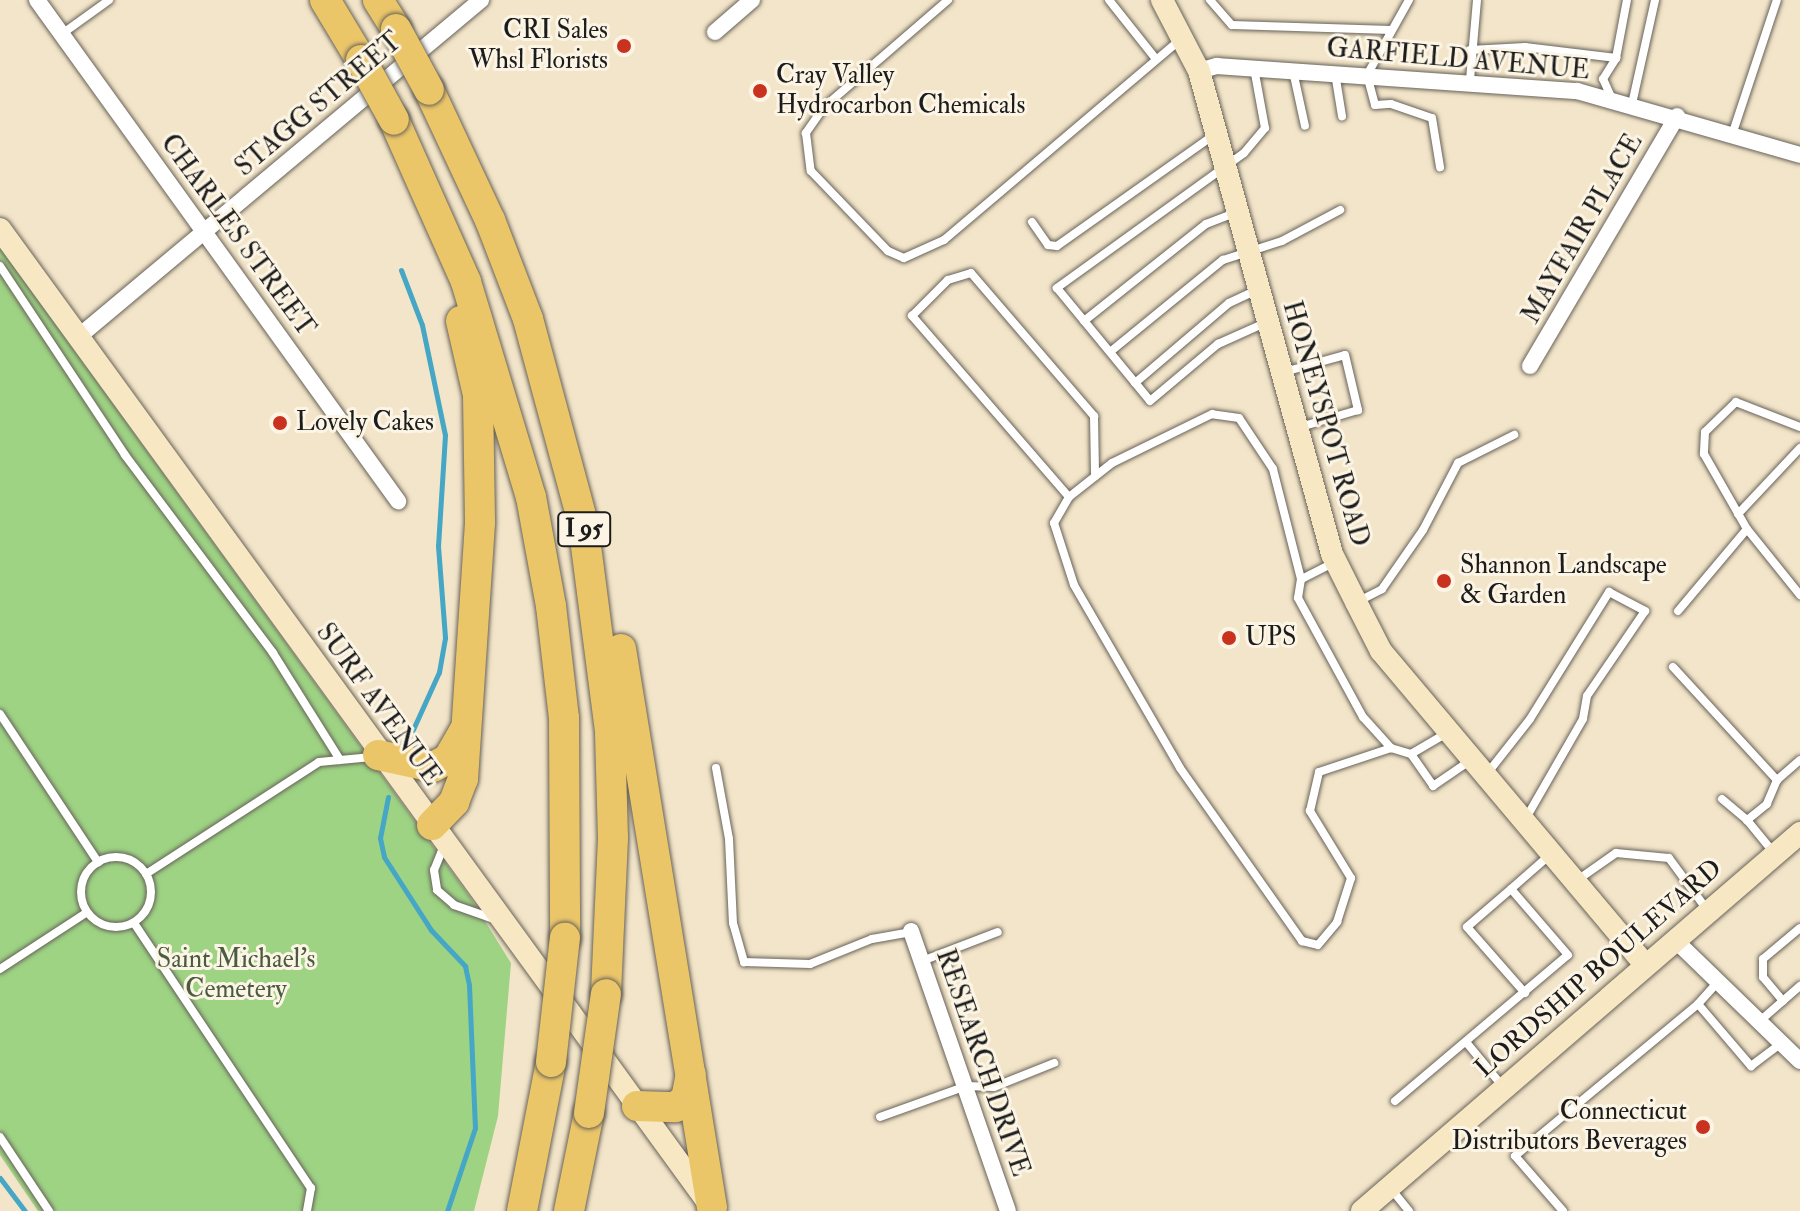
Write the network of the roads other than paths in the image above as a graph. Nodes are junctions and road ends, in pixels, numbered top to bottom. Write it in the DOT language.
graph roads {
  1 [pos="37,0"];
  2 [pos="109,0"];
  3 [pos="325,0"];
  4 [pos="378,0"];
  5 [pos="481,0"];
  6 [pos="752,0"];
  7 [pos="948,0"];
  8 [pos="1109,0"];
  9 [pos="1162,0"];
  10 [pos="1210,0"];
  11 [pos="1409,0"];
  12 [pos="1477,0"];
  13 [pos="1627,0"];
  14 [pos="1655,0"];
  15 [pos="1777,0"];
  16 [pos="1391,30"];
  17 [pos="715,32"];
  18 [pos="62,34"];
  19 [pos="1184,37"];
  20 [pos="1470,50"];
  21 [pos="1616,58"];
  22 [pos="1156,59"];
  23 [pos="1254,68"];
  24 [pos="1199,71"];
  25 [pos="1293,71"];
  26 [pos="1335,73"];
  27 [pos="1367,75"];
  28 [pos="1470,80"];
  29 [pos="1612,99"];
  30 [pos="1632,104"];
  31 [pos="1342,116"];
  32 [pos="1677,116"];
  33 [pos="396,125"];
  34 [pos="1305,126"];
  35 [pos="1733,132"];
  36 [pos="1216,134"];
  37 [pos="1800,155"];
  38 [pos="1225,167"];
  39 [pos="1440,167"];
  40 [pos="1340,210"];
  41 [pos="1237,212"];
  42 [pos="1032,222"];
  43 [pos="0,229"];
  44 [pos="205,232"];
  45 [pos="1247,250"];
  46 [pos="0,266"];
  47 [pos="1258,290"];
  48 [pos="1084,321"];
  49 [pos="1266,323"];
  50 [pos="77,338"];
  51 [pos="1110,352"];
  52 [pos="1530,366"];
  53 [pos="1280,374"];
  54 [pos="1135,383"];
  55 [pos="559,421"];
  56 [pos="1800,427"];
  57 [pos="1296,428"];
  58 [pos="1514,435"];
  59 [pos="1800,448"];
  60 [pos="1095,476"];
  61 [pos="1069,497"];
  62 [pos="398,501"];
  63 [pos="1738,514"];
  64 [pos="1747,529"];
  65 [pos="1336,561"];
  66 [pos="1301,579"];
  67 [pos="1800,595"];
  68 [pos="1356,602"];
  69 [pos="1678,611"];
  70 [pos="1673,667"];
  71 [pos="0,714"];
  72 [pos="465,728"];
  73 [pos="1449,732"];
  74 [pos="1391,748"];
  75 [pos="1411,754"];
  76 [pos="378,755"];
  77 [pos="340,760"];
  78 [pos="1800,760"];
  79 [pos="1479,767"];
  80 [pos="716,768"];
  81 [pos="1777,780"];
  82 [pos="1722,799"];
  83 [pos="1747,820"];
  84 [pos="1524,821"];
  85 [pos="1800,833"];
  86 [pos="439,834"];
  87 [pos="1774,853"];
  88 [pos="1552,854"];
  89 [pos="98,862"];
  90 [pos="146,874"];
  91 [pos="1575,882"];
  92 [pos="1511,889"];
  93 [pos="1708,911"];
  94 [pos="86,913"];
  95 [pos="502,921"];
  96 [pos="134,923"];
  97 [pos="1800,928"];
  98 [pos="911,931"];
  99 [pos="998,932"];
  100 [pos="1675,940"];
  101 [pos="943,953"];
  102 [pos="922,961"];
  103 [pos="1645,965"];
  104 [pos="0,969"];
  105 [pos="949,972"];
  106 [pos="1718,981"];
  107 [pos="1800,986"];
  108 [pos="1525,993"];
  109 [pos="1783,1001"];
  110 [pos="1698,1004"];
  111 [pos="1761,1020"];
  112 [pos="1783,1041"];
  113 [pos="1466,1042"];
  114 [pos="1800,1061"];
  115 [pos="1054,1063"];
  116 [pos="691,1071"];
  117 [pos="966,1086"];
  118 [pos="1504,1088"];
  119 [pos="1395,1101"];
  120 [pos="637,1106"];
  121 [pos="880,1117"];
  122 [pos="0,1137"];
  123 [pos="1390,1188"];
  124 [pos="714,1210"];
  125 [pos="49,1211"];
  126 [pos="307,1211"];
  127 [pos="522,1211"];
  128 [pos="569,1211"];
  129 [pos="1008,1211"];
  130 [pos="1362,1211"];
  131 [pos="1409,1211"];
  132 [pos="1563,1211"];
  1 -- 18 [label="street, CHARLES STREET"];
  2 -- 18 [label="lane"];
  3 -- 33 [label="highway, I 95, bridge"];
  4 -- 55 [label="highway, I 95, bridge"];
  5 -- 44 [label="street, STAGG STREET"];
  6 -- 17 [label="street"];
  7 -- 22 [label="lane"];
  8 -- 22 [label="lane"];
  9 -- 19 [label="main road, HONEYSPOT ROAD"];
  10 -- 16 [label="lane"];
  11 -- 16 [label="lane"];
  12 -- 20 [label="lane"];
  13 -- 21 [label="lane"];
  14 -- 30 [label="lane"];
  15 -- 35 [label="lane"];
  16 -- 27 [label="lane"];
  18 -- 44 [label="street, CHARLES STREET"];
  19 -- 22 [label="lane"];
  19 -- 24 [label="main road, HONEYSPOT ROAD"];
  20 -- 21 [label="lane"];
  20 -- 28 [label="lane"];
  21 -- 29 [label="lane"];
  23 -- 24 [label="street, GARFIELD AVENUE"];
  23 -- 25 [label="street, GARFIELD AVENUE"];
  23 -- 38 [label="lane"];
  24 -- 36 [label="main road, HONEYSPOT ROAD"];
  25 -- 26 [label="street, GARFIELD AVENUE"];
  25 -- 34 [label="lane"];
  26 -- 27 [label="street, GARFIELD AVENUE"];
  26 -- 31 [label="lane"];
  27 -- 28 [label="street, GARFIELD AVENUE"];
  27 -- 39 [label="lane"];
  28 -- 29 [label="street, GARFIELD AVENUE"];
  29 -- 30 [label="street, GARFIELD AVENUE"];
  30 -- 32 [label="street, GARFIELD AVENUE"];
  32 -- 35 [label="street, GARFIELD AVENUE"];
  32 -- 52 [label="street, MAYFAIR PLACE"];
  33 -- 72 [label="highway"];
  33 -- 127 [label="highway, I 95, bridge"];
  35 -- 37 [label="street, GARFIELD AVENUE"];
  36 -- 38 [label="main road, HONEYSPOT ROAD"];
  36 -- 42 [label="lane"];
  38 -- 41 [label="main road, HONEYSPOT ROAD"];
  38 -- 48 [label="lane"];
  40 -- 45 [label="lane"];
  41 -- 45 [label="main road, HONEYSPOT ROAD"];
  41 -- 48 [label="lane"];
  43 -- 50 [label="main road, SURF AVENUE"];
  44 -- 50 [label="street, STAGG STREET"];
  44 -- 62 [label="street, CHARLES STREET"];
  45 -- 47 [label="main road, HONEYSPOT ROAD"];
  45 -- 51 [label="lane"];
  46 -- 77 [label="lane"];
  47 -- 49 [label="main road, HONEYSPOT ROAD"];
  47 -- 54 [label="lane"];
  48 -- 51 [label="lane"];
  49 -- 53 [label="main road, HONEYSPOT ROAD"];
  49 -- 54 [label="lane"];
  50 -- 76 [label="main road, SURF AVENUE"];
  51 -- 54 [label="lane"];
  53 -- 57 [label="main road, HONEYSPOT ROAD"];
  53 -- 57 [label="lane"];
  55 -- 116 [label="highway"];
  55 -- 128 [label="highway, I 95, bridge"];
  56 -- 63 [label="lane"];
  57 -- 65 [label="main road, HONEYSPOT ROAD"];
  58 -- 68 [label="lane"];
  59 -- 63 [label="lane"];
  60 -- 61 [label="lane"];
  60 -- 61 [label="lane"];
  60 -- 66 [label="lane"];
  61 -- 74 [label="lane"];
  63 -- 64 [label="lane"];
  64 -- 67 [label="lane"];
  64 -- 69 [label="lane"];
  65 -- 66 [label="lane"];
  65 -- 68 [label="main road, HONEYSPOT ROAD"];
  66 -- 74 [label="lane"];
  68 -- 73 [label="main road, HONEYSPOT ROAD"];
  70 -- 81 [label="lane"];
  71 -- 89 [label="lane"];
  72 -- 76 [label="highway"];
  72 -- 86 [label="highway"];
  73 -- 75 [label="lane"];
  73 -- 79 [label="main road, HONEYSPOT ROAD"];
  74 -- 75 [label="lane"];
  75 -- 79 [label="lane"];
  76 -- 77 [label="lane"];
  76 -- 86 [label="main road, SURF AVENUE"];
  77 -- 90 [label="lane"];
  78 -- 81 [label="lane"];
  79 -- 84 [label="main road, HONEYSPOT ROAD"];
  79 -- 84 [label="lane"];
  80 -- 98 [label="lane"];
  81 -- 83 [label="lane"];
  82 -- 83 [label="lane"];
  83 -- 87 [label="lane"];
  84 -- 88 [label="main road, HONEYSPOT ROAD"];
  85 -- 87 [label="main road, LORDSHIP BOULEVARD"];
  86 -- 95 [label="main road, SURF AVENUE"];
  86 -- 95 [label="lane"];
  87 -- 93 [label="main road, LORDSHIP BOULEVARD"];
  88 -- 91 [label="main road, HONEYSPOT ROAD"];
  88 -- 92 [label="lane"];
  89 -- 90 [label="lane"];
  89 -- 94 [label="lane"];
  90 -- 96 [label="lane"];
  91 -- 93 [label="lane"];
  91 -- 103 [label="main road, HONEYSPOT ROAD"];
  92 -- 108 [label="lane"];
  92 -- 108 [label="lane"];
  93 -- 100 [label="main road, LORDSHIP BOULEVARD"];
  94 -- 96 [label="lane"];
  94 -- 104 [label="lane"];
  95 -- 120 [label="main road, SURF AVENUE"];
  96 -- 126 [label="lane"];
  97 -- 109 [label="lane"];
  98 -- 102 [label="street, RESEARCH DRIVE"];
  99 -- 101 [label="lane"];
  100 -- 103 [label="main road, LORDSHIP BOULEVARD"];
  100 -- 106 [label="street"];
  101 -- 102 [label="lane"];
  101 -- 105 [label="lane"];
  102 -- 117 [label="street, RESEARCH DRIVE"];
  103 -- 118 [label="main road, LORDSHIP BOULEVARD"];
  106 -- 110 [label="lane"];
  106 -- 111 [label="street"];
  107 -- 109 [label="lane"];
  108 -- 113 [label="lane"];
  109 -- 111 [label="lane"];
  110 -- 112 [label="lane"];
  110 -- 132 [label="lane"];
  111 -- 112 [label="street"];
  112 -- 114 [label="street"];
  113 -- 118 [label="lane"];
  113 -- 119 [label="lane"];
  115 -- 117 [label="lane"];
  116 -- 120 [label="highway"];
  116 -- 124 [label="highway"];
  117 -- 121 [label="lane"];
  117 -- 129 [label="street, RESEARCH DRIVE"];
  118 -- 123 [label="main road, LORDSHIP BOULEVARD"];
  120 -- 124 [label="main road, SURF AVENUE"];
  122 -- 125 [label="lane"];
  123 -- 130 [label="main road, LORDSHIP BOULEVARD"];
  123 -- 131 [label="lane"];
}
